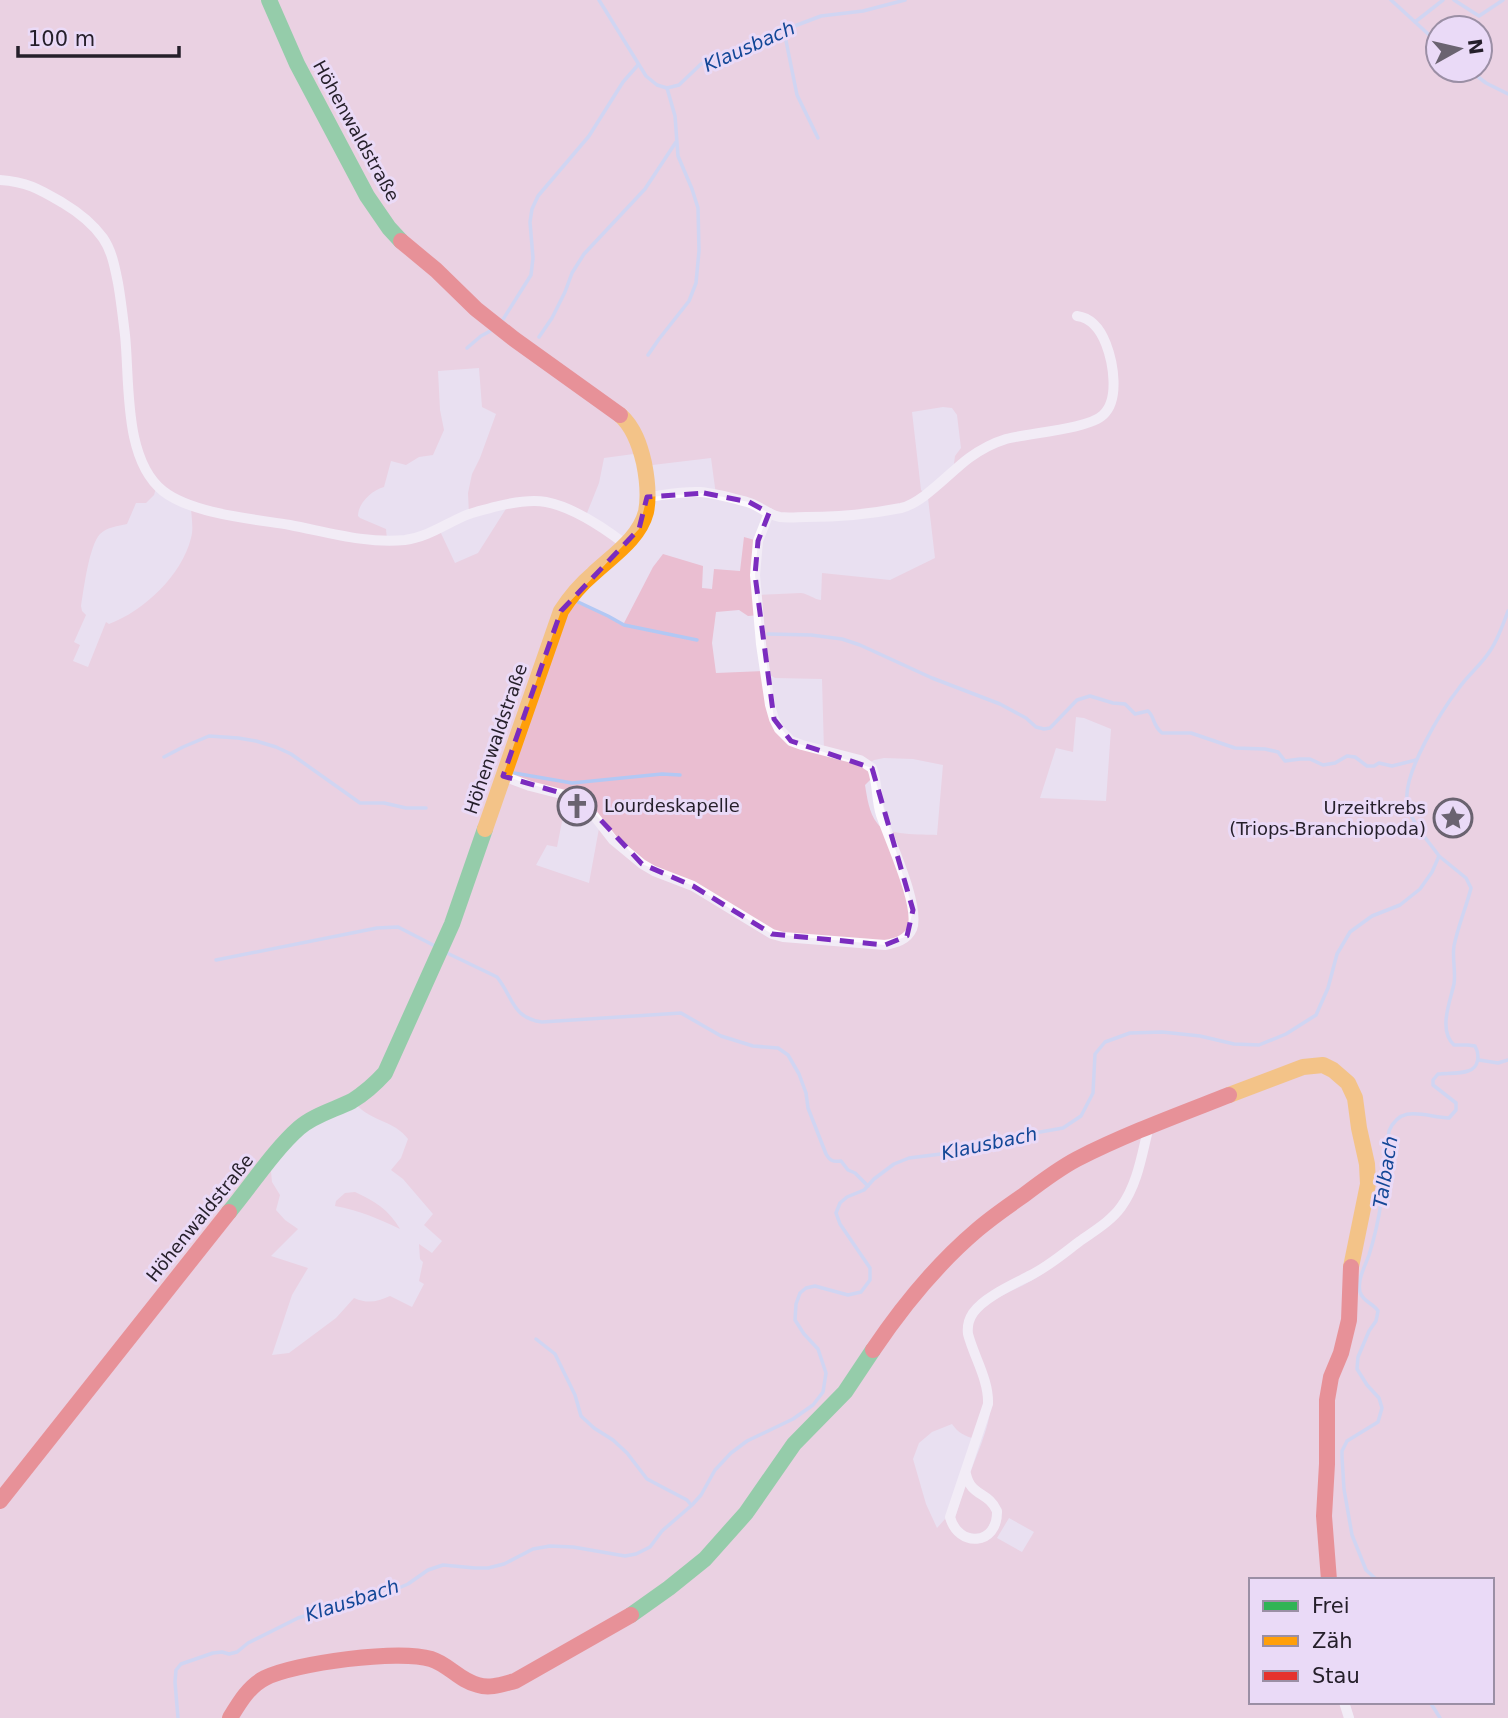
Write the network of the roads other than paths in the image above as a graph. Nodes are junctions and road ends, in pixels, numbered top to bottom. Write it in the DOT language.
graph roads {
  1 [pos="269,0"];
  2 [pos="0,180"];
  3 [pos="1077,317"];
  4 [pos="647,497"];
  5 [pos="769,513"];
  6 [pos="625,544"];
  7 [pos="503,776"];
  8 [pos="1149,1126"];
  9 [pos="966,1474"];
  10 [pos="0,1501"];
  11 [pos="1329,1578"];
  12 [pos="230,1718"];
  1 -- 4 [label="street, Höhenwaldstraße"];
  2 -- 6 [label="street"];
  3 -- 5 [label="street"];
  4 -- 5 [label="street"];
  4 -- 6 [label="street, Höhenwaldstraße"];
  5 -- 7 [label="street"];
  6 -- 7 [label="street, Höhenwaldstraße"];
  7 -- 10 [label="street, Höhenwaldstraße"];
  8 -- 9 [label="street"];
  8 -- 11 [label="street"];
  8 -- 12 [label="street"];
  9 -- 9 [label="street"];
}
